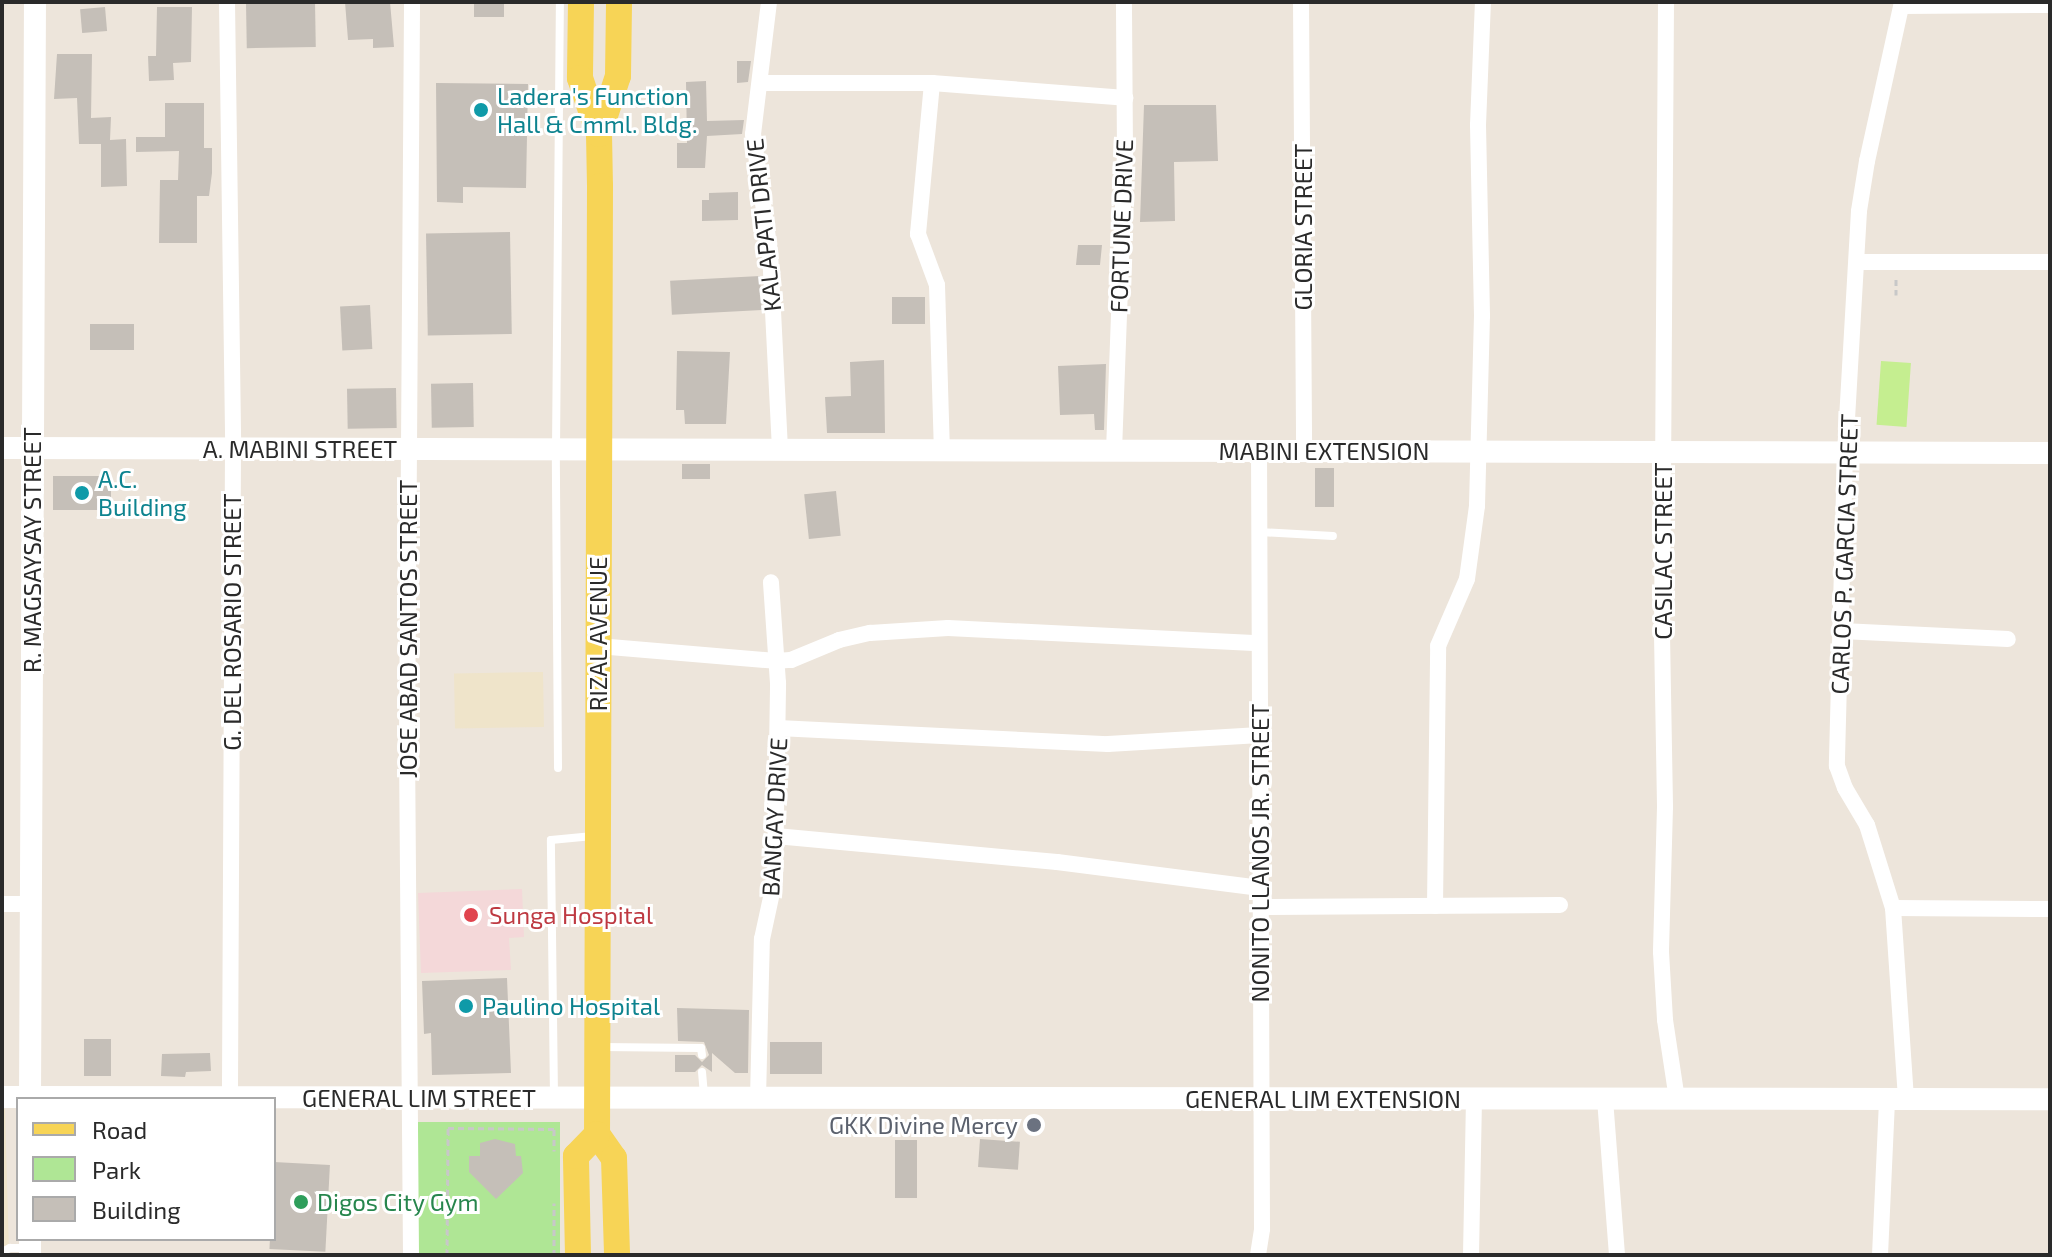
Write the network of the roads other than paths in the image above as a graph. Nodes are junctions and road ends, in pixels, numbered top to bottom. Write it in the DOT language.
graph roads {
  1 [pos="35,2"];
  2 [pos="227,2"];
  3 [pos="412,2"];
  4 [pos="560,2"];
  5 [pos="581,2"];
  6 [pos="619,2"];
  7 [pos="769,2"];
  8 [pos="1124,2"];
  9 [pos="1301,2"];
  10 [pos="1483,2"];
  11 [pos="1666,2"];
  12 [pos="1902,4"];
  13 [pos="2050,5"];
  14 [pos="760,83"];
  15 [pos="932,83"];
  16 [pos="1125,98"];
  17 [pos="599,134"];
  18 [pos="1858,262"];
  19 [pos="2050,262"];
  20 [pos="2,448"];
  21 [pos="32,448"];
  22 [pos="233,449"];
  23 [pos="408,449"];
  24 [pos="556,449"];
  25 [pos="599,449"];
  26 [pos="780,450"];
  27 [pos="942,450"];
  28 [pos="1114,451"];
  29 [pos="1259,451"];
  30 [pos="1304,451"];
  31 [pos="1479,452"];
  32 [pos="1664,452"];
  33 [pos="1845,453"];
  34 [pos="2050,453"];
  35 [pos="1259,532"];
  36 [pos="1333,536"];
  37 [pos="771,582"];
  38 [pos="1842,631"];
  39 [pos="2008,639"];
  40 [pos="1259,643"];
  41 [pos="598,646"];
  42 [pos="775,661"];
  43 [pos="778,728"];
  44 [pos="1260,735"];
  45 [pos="558,768"];
  46 [pos="597,835"];
  47 [pos="776,836"];
  48 [pos="1260,888"];
  49 [pos="2,904"];
  50 [pos="31,904"];
  51 [pos="1560,905"];
  52 [pos="1435,906"];
  53 [pos="1260,907"];
  54 [pos="1893,908"];
  55 [pos="2050,909"];
  56 [pos="597,1047"];
  57 [pos="702,1055"];
  58 [pos="702,1072"];
  59 [pos="30,1097"];
  60 [pos="230,1097"];
  61 [pos="276,1097"];
  62 [pos="412,1098"];
  63 [pos="554,1098"];
  64 [pos="597,1098"];
  65 [pos="704,1098"];
  66 [pos="758,1098"];
  67 [pos="1261,1099"];
  68 [pos="1474,1099"];
  69 [pos="1605,1099"];
  70 [pos="1677,1099"];
  71 [pos="1897,1099"];
  72 [pos="2050,1099"];
  73 [pos="597,1134"];
  74 [pos="30,1247"];
  75 [pos="2,1252"];
  76 [pos="411,1255"];
  77 [pos="578,1255"];
  78 [pos="617,1255"];
  79 [pos="1258,1255"];
  80 [pos="1471,1255"];
  81 [pos="1617,1255"];
  82 [pos="1880,1255"];
  1 -- 21 [label="street, R. MAGSAYSAY STREET"];
  2 -- 22 [label="street, G. DEL ROSARIO STREET"];
  3 -- 23 [label="street, JOSE ABAD SANTOS STREET"];
  4 -- 24 [label="lane"];
  5 -- 17 [label="main road, RIZAL AVENUE"];
  6 -- 17 [label="main road, RIZAL AVENUE"];
  7 -- 14 [label="street, KALAPATI DRIVE"];
  8 -- 16 [label="street, FORTUNE DRIVE"];
  9 -- 30 [label="street, GLORIA STREET"];
  10 -- 31 [label="street"];
  11 -- 32 [label="street, CASILAC STREET"];
  12 -- 13 [label="street"];
  12 -- 18 [label="street, CARLOS P. GARCIA STREET"];
  14 -- 15 [label="street"];
  14 -- 26 [label="street, KALAPATI DRIVE"];
  15 -- 16 [label="street"];
  15 -- 27 [label="street"];
  16 -- 28 [label="street, FORTUNE DRIVE"];
  17 -- 25 [label="main road, RIZAL AVENUE"];
  18 -- 19 [label="street"];
  18 -- 33 [label="street, CARLOS P. GARCIA STREET"];
  20 -- 21 [label="street, A. MABINI STREET"];
  21 -- 22 [label="street, A. MABINI STREET"];
  21 -- 50 [label="street, R. MAGSAYSAY STREET"];
  22 -- 23 [label="street, A. MABINI STREET"];
  22 -- 60 [label="street, G. DEL ROSARIO STREET"];
  23 -- 24 [label="street, A. MABINI STREET"];
  23 -- 62 [label="street, JOSE ABAD SANTOS STREET"];
  24 -- 25 [label="street, A. MABINI STREET"];
  24 -- 45 [label="lane"];
  25 -- 26 [label="street, MABINI EXTENSION"];
  25 -- 41 [label="main road, RIZAL AVENUE"];
  26 -- 27 [label="street, MABINI EXTENSION"];
  27 -- 28 [label="street, MABINI EXTENSION"];
  28 -- 29 [label="street, MABINI EXTENSION"];
  29 -- 30 [label="street, MABINI EXTENSION"];
  29 -- 35 [label="street, NONITO LLANOS JR. STREET"];
  30 -- 31 [label="street, MABINI EXTENSION"];
  31 -- 32 [label="street, MABINI EXTENSION"];
  31 -- 52 [label="street"];
  32 -- 33 [label="street, MABINI EXTENSION"];
  32 -- 70 [label="street, CASILAC STREET"];
  33 -- 34 [label="street, MABINI EXTENSION"];
  33 -- 38 [label="street, CARLOS P. GARCIA STREET"];
  35 -- 36 [label="lane"];
  35 -- 40 [label="street, NONITO LLANOS JR. STREET"];
  37 -- 42 [label="street, BANGAY DRIVE"];
  38 -- 39 [label="street"];
  38 -- 54 [label="street, CARLOS P. GARCIA STREET"];
  40 -- 42 [label="street"];
  40 -- 44 [label="street, NONITO LLANOS JR. STREET"];
  41 -- 42 [label="street"];
  41 -- 46 [label="main road, RIZAL AVENUE"];
  42 -- 43 [label="street, BANGAY DRIVE"];
  43 -- 44 [label="street"];
  43 -- 47 [label="street, BANGAY DRIVE"];
  44 -- 48 [label="street, NONITO LLANOS JR. STREET"];
  46 -- 56 [label="main road, RIZAL AVENUE"];
  46 -- 63 [label="lane"];
  47 -- 48 [label="street"];
  47 -- 66 [label="street, BANGAY DRIVE"];
  48 -- 53 [label="street, NONITO LLANOS JR. STREET"];
  49 -- 50 [label="street"];
  50 -- 59 [label="street, R. MAGSAYSAY STREET"];
  51 -- 52 [label="street"];
  52 -- 53 [label="street"];
  53 -- 67 [label="street, NONITO LLANOS JR. STREET"];
  54 -- 55 [label="street"];
  54 -- 71 [label="street, CARLOS P. GARCIA STREET"];
  56 -- 57 [label="lane"];
  56 -- 64 [label="main road, RIZAL AVENUE"];
  58 -- 65 [label="lane"];
  61 -- 62 [label="street, GENERAL LIM STREET"];
  62 -- 63 [label="street, GENERAL LIM STREET"];
  62 -- 76 [label="street, JOSE ABAD SANTOS STREET"];
  63 -- 64 [label="street, GENERAL LIM STREET"];
  64 -- 65 [label="street, GENERAL LIM EXTENSION"];
  64 -- 73 [label="main road, RIZAL AVENUE"];
  65 -- 66 [label="street, GENERAL LIM EXTENSION"];
  66 -- 67 [label="street, GENERAL LIM EXTENSION"];
  67 -- 68 [label="street, GENERAL LIM EXTENSION"];
  67 -- 79 [label="street, NONITO LLANOS JR. STREET"];
  68 -- 69 [label="street, GENERAL LIM EXTENSION"];
  68 -- 80 [label="street"];
  69 -- 70 [label="street, GENERAL LIM EXTENSION"];
  69 -- 81 [label="street"];
  70 -- 71 [label="street, GENERAL LIM EXTENSION"];
  71 -- 72 [label="street, GENERAL LIM EXTENSION"];
  71 -- 82 [label="street, CARLOS P. GARCIA STREET"];
  73 -- 77 [label="main road"];
  73 -- 78 [label="main road, RIZAL AVENUE"];
  74 -- 75 [label="lane"];
}
